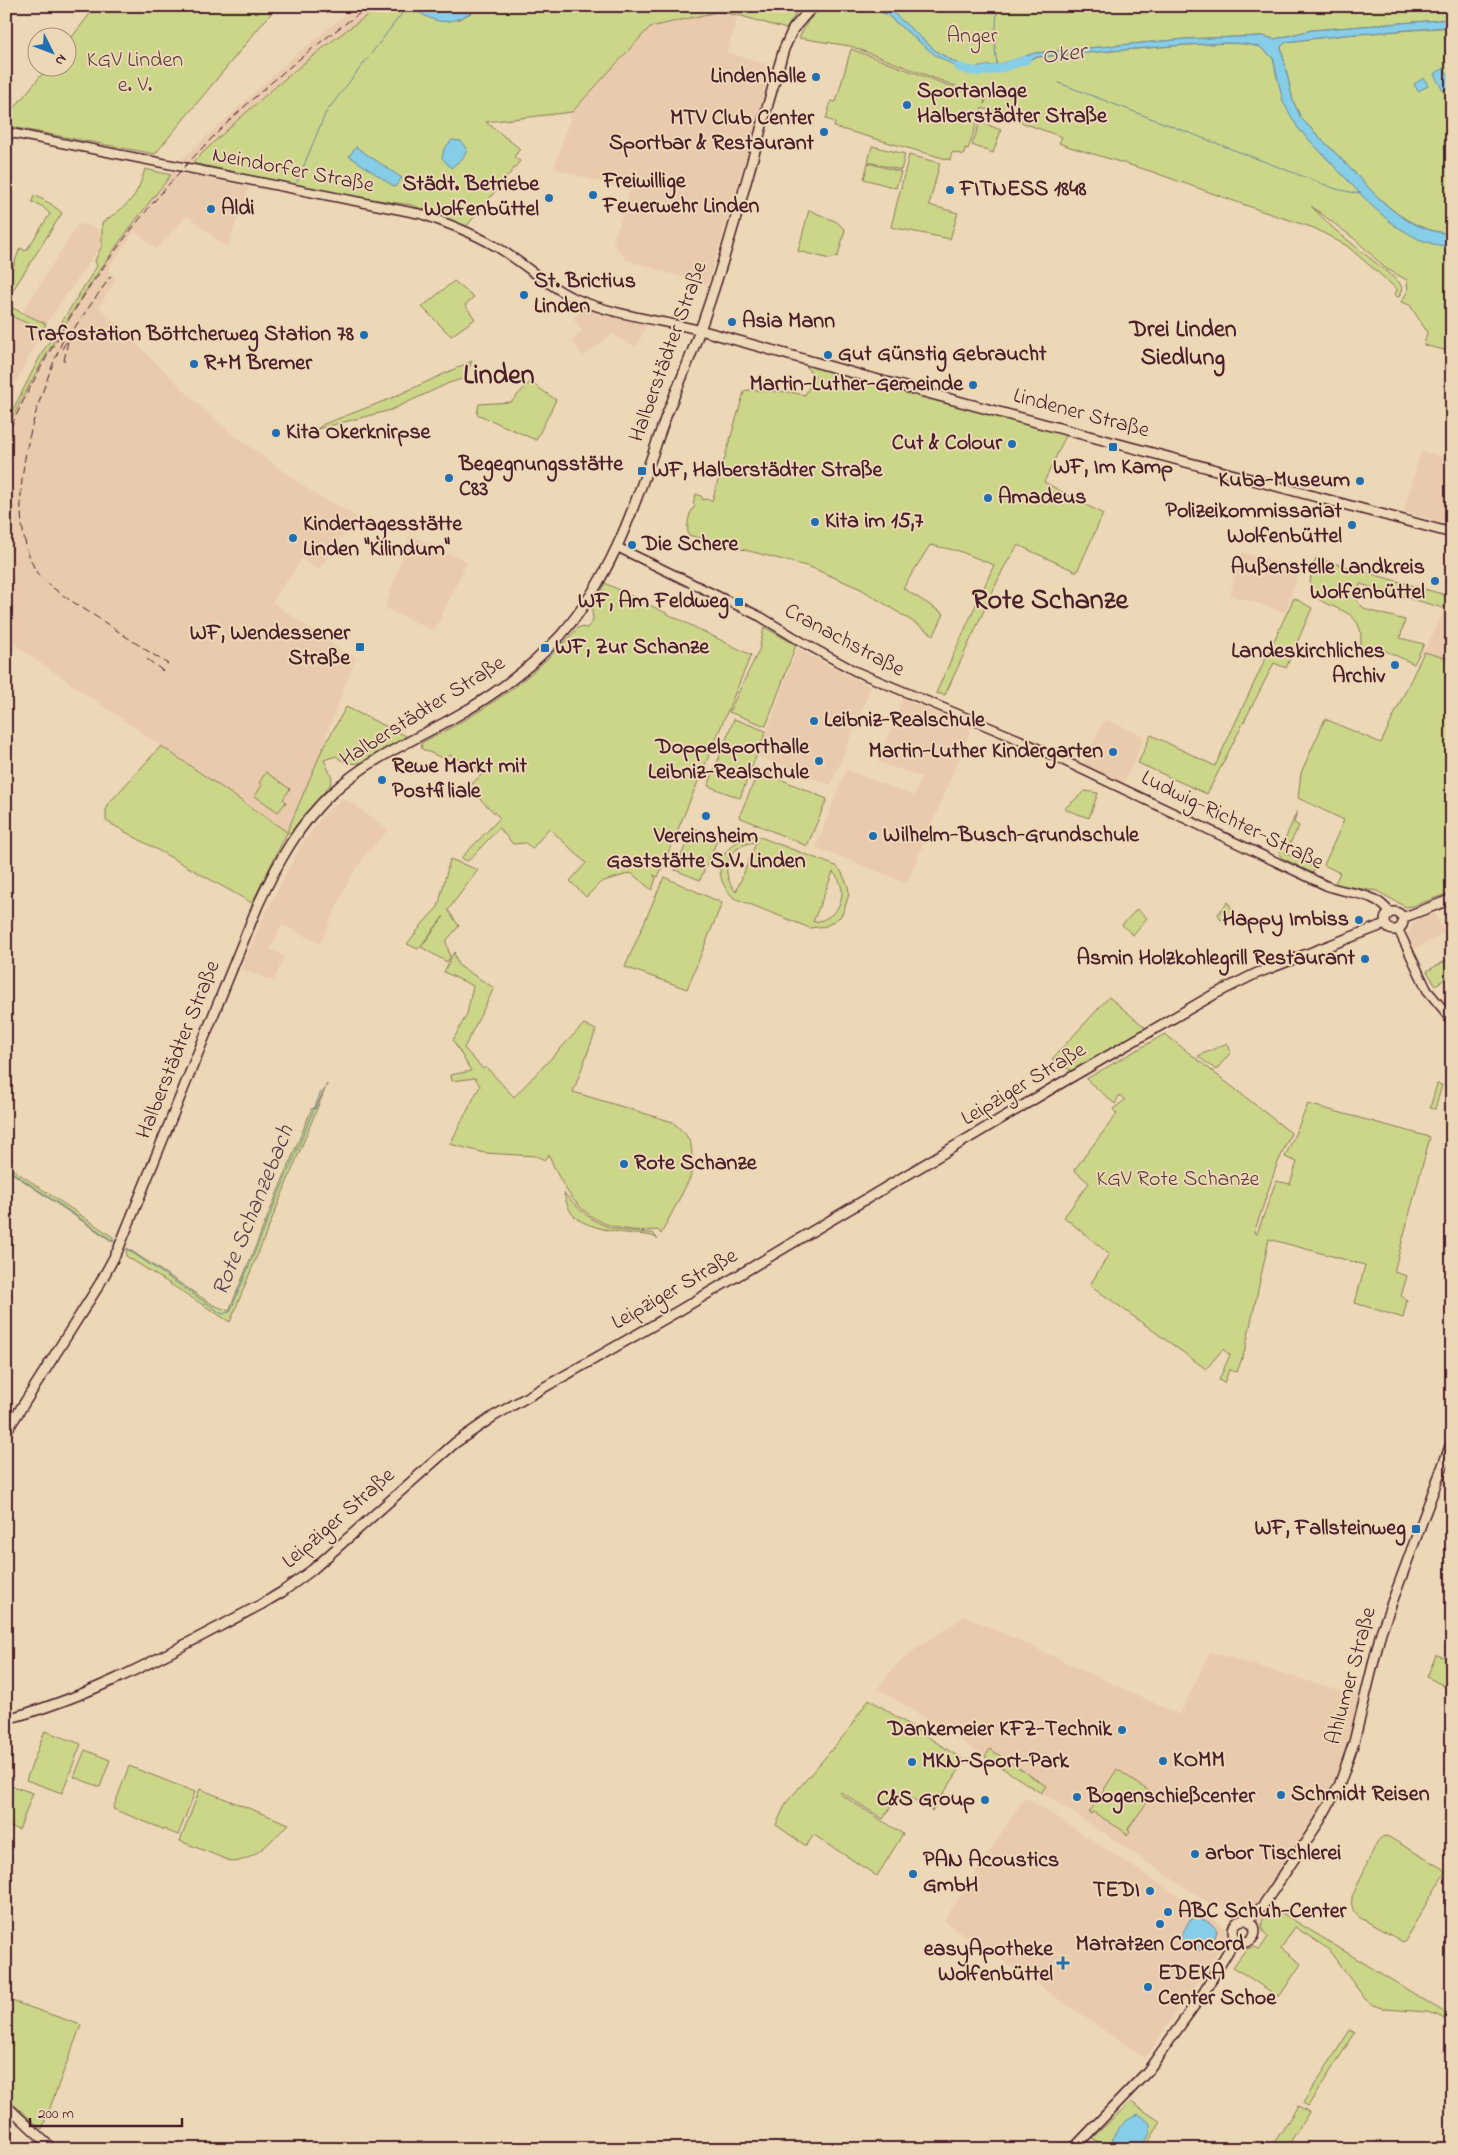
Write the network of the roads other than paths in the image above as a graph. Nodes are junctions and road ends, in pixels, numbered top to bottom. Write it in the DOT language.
graph roads {
  1 [pos="812,8"];
  2 [pos="6,132"];
  3 [pos="700,330"];
  4 [pos="1452,533"];
  5 [pos="617,548"];
  6 [pos="1058,758"];
  7 [pos="1452,899"];
  8 [pos="1390,913"];
  9 [pos="1402,918"];
  10 [pos="1385,924"];
  11 [pos="1398,929"];
  12 [pos="1452,1020"];
  13 [pos="6,1432"];
  14 [pos="1452,1441"];
  15 [pos="6,1719"];
  16 [pos="1250,1923"];
  17 [pos="1239,1940"];
  18 [pos="6,2105"];
  19 [pos="53,2149"];
  20 [pos="1073,2149"];
  1 -- 3 [label="main road, Halberstädter Straße"];
  2 -- 3 [label="street, Neindorfer Straße"];
  3 -- 4 [label="main road, Lindener Straße"];
  3 -- 5 [label="main road, Halberstädter Straße"];
  5 -- 6 [label="street, Cranachstraße"];
  5 -- 13 [label="main road, Halberstädter Straße"];
  6 -- 8 [label="street, Ludwig-Richter-Straße"];
  7 -- 9 [label="main road"];
  8 -- 9 [label="main road"];
  8 -- 10 [label="main road"];
  9 -- 11 [label="main road"];
  10 -- 11 [label="main road"];
  10 -- 15 [label="main road, Leipziger Straße"];
  11 -- 12 [label="street"];
  14 -- 16 [label="main road, Ahlumer Straße"];
  16 -- 17 [label="main road, Ahlumer Straße"];
  16 -- 17 [label="main road, Ahlumer Straße"];
  17 -- 20 [label="main road, Ahlumer Straße"];
  18 -- 19 [label="street"];
}
